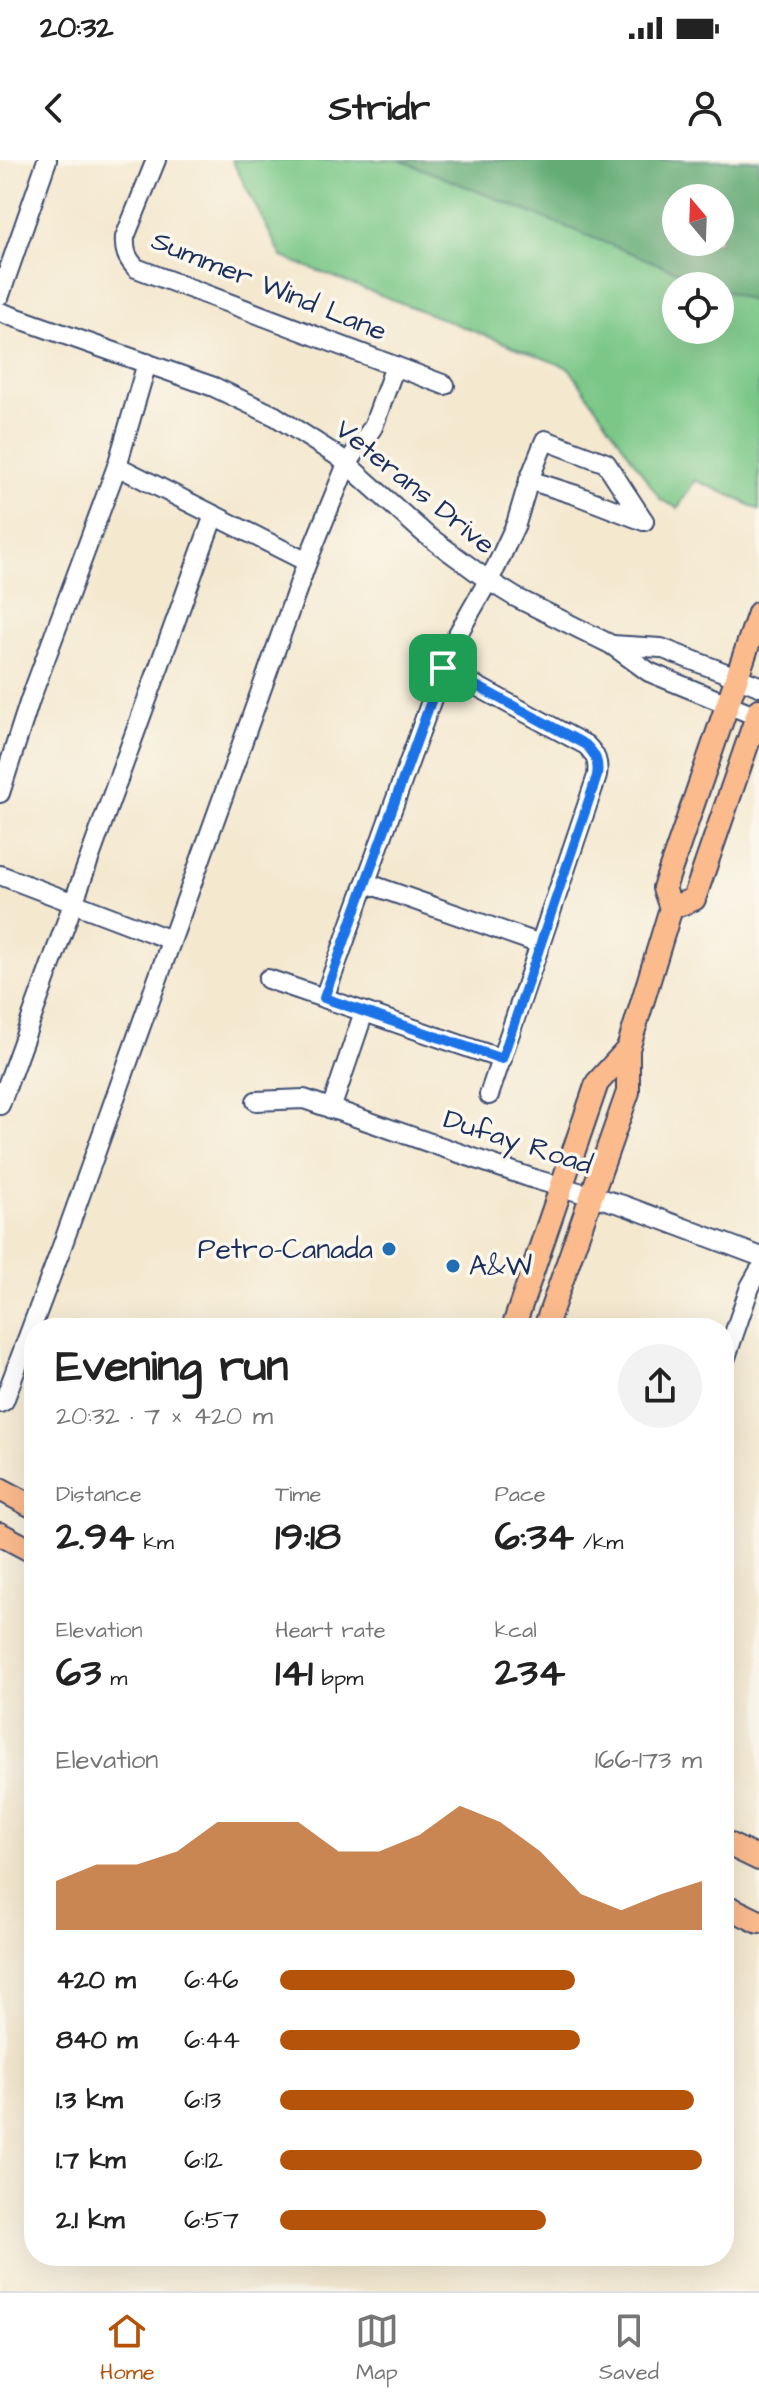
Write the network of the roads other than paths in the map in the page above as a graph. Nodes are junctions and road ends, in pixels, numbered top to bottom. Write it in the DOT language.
graph roads {
  1 [pos="47,160"];
  2 [pos="156,160"];
  3 [pos="0,295"];
  4 [pos="0,312"];
  5 [pos="147,363"];
  6 [pos="395,366"];
  7 [pos="445,385"];
  8 [pos="347,464"];
  9 [pos="117,466"];
  10 [pos="529,480"];
  11 [pos="214,515"];
  12 [pos="307,562"];
  13 [pos="489,581"];
  14 [pos="759,613"];
  15 [pos="612,645"];
  16 [pos="443,668"];
  17 [pos="737,677"];
  18 [pos="759,686"];
  19 [pos="728,704"];
  20 [pos="758,714"];
  21 [pos="0,793"];
  22 [pos="0,875"];
  23 [pos="366,883"];
  24 [pos="73,905"];
  25 [pos="671,908"];
  26 [pos="171,940"];
  27 [pos="540,944"];
  28 [pos="268,979"];
  29 [pos="324,998"];
  30 [pos="364,1012"];
  31 [pos="628,1049"];
  32 [pos="502,1059"];
  33 [pos="489,1095"];
  34 [pos="256,1101"];
  35 [pos="0,1105"];
  36 [pos="331,1109"];
  37 [pos="562,1187"];
  38 [pos="591,1196"];
  39 [pos="759,1256"];
  40 [pos="759,1271"];
  41 [pos="35,1318"];
  42 [pos="516,1318"];
  43 [pos="548,1318"];
  44 [pos="734,1334"];
  45 [pos="24,1348"];
  46 [pos="0,1403"];
  47 [pos="0,1489"];
  48 [pos="24,1502"];
  49 [pos="0,1534"];
  50 [pos="24,1547"];
  51 [pos="734,1847"];
  52 [pos="759,1859"];
  53 [pos="734,1910"];
  54 [pos="759,1922"];
  1 -- 3 [label="street"];
  2 -- 6 [label="street, Summer Wind Lane"];
  4 -- 5 [label="street, Veterans Drive"];
  5 -- 8 [label="street, Veterans Drive"];
  5 -- 9 [label="street"];
  6 -- 7 [label="street, Summer Wind Lane"];
  6 -- 8 [label="street"];
  8 -- 12 [label="street"];
  8 -- 13 [label="street, Veterans Drive"];
  9 -- 11 [label="street"];
  9 -- 21 [label="street"];
  10 -- 10 [label="street"];
  10 -- 13 [label="street"];
  11 -- 12 [label="street"];
  11 -- 24 [label="street"];
  12 -- 26 [label="street"];
  13 -- 15 [label="street, Veterans Drive"];
  13 -- 16 [label="street"];
  14 -- 17 [label="main road"];
  15 -- 17 [label="street, Veterans Drive"];
  15 -- 19 [label="street, Veterans Drive"];
  16 -- 23 [label="street"];
  16 -- 27 [label="street"];
  17 -- 18 [label="street, Veterans Drive"];
  17 -- 19 [label="main road"];
  19 -- 20 [label="street, Veterans Drive"];
  19 -- 25 [label="main road"];
  20 -- 25 [label="main road"];
  22 -- 24 [label="street"];
  23 -- 27 [label="street"];
  23 -- 29 [label="street"];
  24 -- 26 [label="street"];
  24 -- 35 [label="street"];
  25 -- 31 [label="main road"];
  26 -- 41 [label="street"];
  27 -- 32 [label="street"];
  28 -- 29 [label="street"];
  29 -- 30 [label="street"];
  30 -- 32 [label="street"];
  30 -- 36 [label="street"];
  31 -- 37 [label="main road"];
  31 -- 38 [label="main road"];
  32 -- 33 [label="street"];
  34 -- 36 [label="street, Dufay Road"];
  36 -- 37 [label="street, Dufay Road"];
  37 -- 38 [label="street, Dufay Road"];
  37 -- 42 [label="main road"];
  38 -- 39 [label="street, Dufay Road"];
  38 -- 43 [label="main road"];
  40 -- 44 [label="street"];
  45 -- 46 [label="street"];
  47 -- 48 [label="main road"];
  49 -- 50 [label="main road"];
  51 -- 52 [label="main road"];
  53 -- 54 [label="main road"];
}
